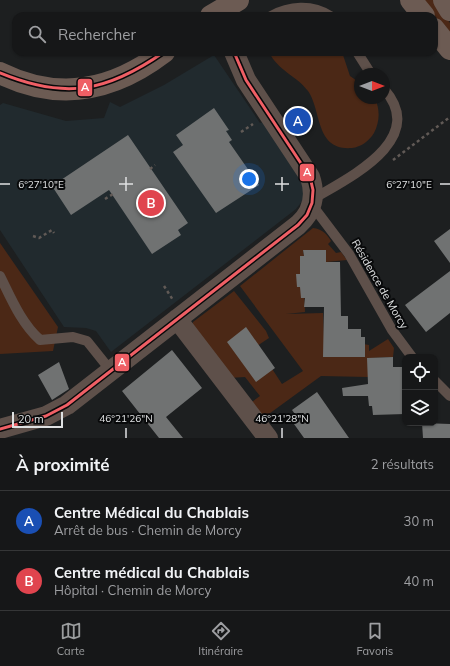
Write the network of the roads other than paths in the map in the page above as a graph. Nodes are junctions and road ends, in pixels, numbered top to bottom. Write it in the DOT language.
graph roads {
  1 [pos="411,0"];
  2 [pos="444,0"];
  3 [pos="450,10"];
  4 [pos="280,12"];
  5 [pos="321,12"];
  6 [pos="421,12"];
  7 [pos="438,34"];
  8 [pos="450,49"];
  9 [pos="159,56"];
  10 [pos="236,56"];
  11 [pos="360,56"];
  12 [pos="367,68"];
  13 [pos="0,73"];
  14 [pos="390,97"];
  15 [pos="312,202"];
  16 [pos="0,276"];
  17 [pos="176,311"];
  18 [pos="410,354"];
  19 [pos="111,371"];
  20 [pos="438,384"];
  21 [pos="450,396"];
  22 [pos="0,429"];
  23 [pos="268,438"];
  1 -- 6 [label="main road"];
  2 -- 3 [label="main road"];
  4 -- 5 [label="lane"];
  7 -- 8 [label="main road"];
  9 -- 13 [label="main road"];
  10 -- 15 [label="street"];
  11 -- 12 [label="lane"];
  14 -- 15 [label="lane"];
  15 -- 17 [label="street"];
  15 -- 18 [label="lane, Résidence de Morcy"];
  16 -- 19 [label="lane"];
  17 -- 19 [label="street"];
  17 -- 23 [label="street"];
  19 -- 22 [label="street"];
  20 -- 21 [label="lane"];
}
